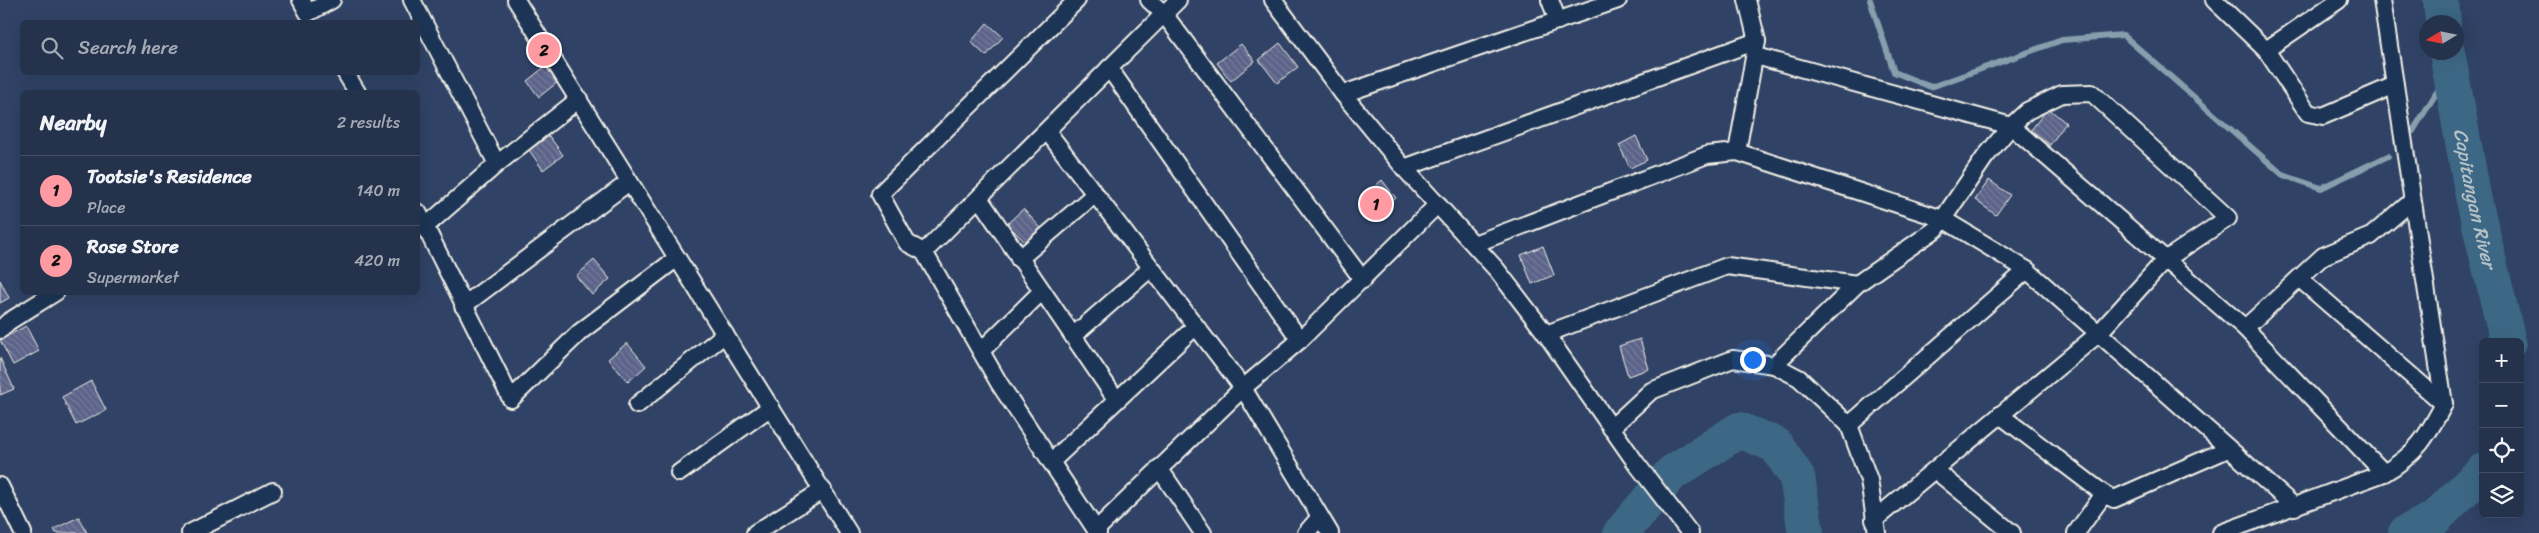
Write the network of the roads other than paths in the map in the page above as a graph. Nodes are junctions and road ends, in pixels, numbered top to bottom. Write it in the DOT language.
graph roads {
  1 [pos="332,0"];
  2 [pos="412,0"];
  3 [pos="516,0"];
  4 [pos="1077,0"];
  5 [pos="1149,0"];
  6 [pos="1178,0"];
  7 [pos="1273,0"];
  8 [pos="1550,0"];
  9 [pos="1618,0"];
  10 [pos="1747,0"];
  11 [pos="2214,0"];
  12 [pos="2339,0"];
  13 [pos="2382,0"];
  14 [pos="308,12"];
  15 [pos="1164,14"];
  16 [pos="1558,20"];
  17 [pos="1757,48"];
  18 [pos="2266,50"];
  19 [pos="1109,68"];
  20 [pos="347,75"];
  21 [pos="2395,85"];
  22 [pos="356,90"];
  23 [pos="1343,94"];
  24 [pos="579,99"];
  25 [pos="2010,126"];
  26 [pos="1047,130"];
  27 [pos="1737,152"];
  28 [pos="497,164"];
  29 [pos="1404,168"];
  30 [pos="629,182"];
  31 [pos="1095,194"];
  32 [pos="979,198"];
  33 [pos="2412,201"];
  34 [pos="1438,204"];
  35 [pos="420,216"];
  36 [pos="1943,219"];
  37 [pos="425,227"];
  38 [pos="1474,244"];
  39 [pos="924,252"];
  40 [pos="677,258"];
  41 [pos="1020,259"];
  42 [pos="2165,260"];
  43 [pos="1151,268"];
  44 [pos="2027,270"];
  45 [pos="2300,279"];
  46 [pos="1363,280"];
  47 [pos="1857,284"];
  48 [pos="1042,292"];
  49 [pos="51,295"];
  50 [pos="463,306"];
  51 [pos="1195,327"];
  52 [pos="2245,328"];
  53 [pos="0,330"];
  54 [pos="725,334"];
  55 [pos="1546,334"];
  56 [pos="2098,334"];
  57 [pos="1073,336"];
  58 [pos="1300,340"];
  59 [pos="981,351"];
  60 [pos="1774,365"];
  61 [pos="1243,388"];
  62 [pos="1116,399"];
  63 [pos="2444,404"];
  64 [pos="637,405"];
  65 [pos="771,407"];
  66 [pos="2000,415"];
  67 [pos="1849,425"];
  68 [pos="1611,428"];
  69 [pos="2228,449"];
  70 [pos="1050,462"];
  71 [pos="1159,468"];
  72 [pos="1935,470"];
  73 [pos="679,473"];
  74 [pos="2384,473"];
  75 [pos="0,486"];
  76 [pos="823,490"];
  77 [pos="273,491"];
  78 [pos="2104,494"];
  79 [pos="2295,507"];
  80 [pos="1319,518"];
  81 [pos="1876,526"];
  82 [pos="1097,531"];
  83 [pos="23,533"];
  84 [pos="190,533"];
  85 [pos="755,533"];
  86 [pos="849,533"];
  87 [pos="1203,533"];
  88 [pos="1306,533"];
  89 [pos="1330,533"];
  90 [pos="1690,533"];
  91 [pos="2012,533"];
  92 [pos="2076,533"];
  93 [pos="2221,533"];
  1 -- 14 [label="street"];
  2 -- 28 [label="street"];
  3 -- 24 [label="street"];
  4 -- 39 [label="street"];
  5 -- 15 [label="street"];
  6 -- 15 [label="street"];
  7 -- 23 [label="street"];
  8 -- 16 [label="street"];
  9 -- 16 [label="street"];
  10 -- 17 [label="street"];
  11 -- 18 [label="street"];
  12 -- 18 [label="street"];
  13 -- 21 [label="street"];
  15 -- 19 [label="street"];
  15 -- 46 [label="street"];
  16 -- 23 [label="street"];
  17 -- 25 [label="street"];
  17 -- 27 [label="street"];
  17 -- 29 [label="street"];
  18 -- 21 [label="street"];
  19 -- 26 [label="street"];
  19 -- 58 [label="street"];
  20 -- 22 [label="street"];
  21 -- 33 [label="street"];
  23 -- 29 [label="street"];
  24 -- 28 [label="street"];
  24 -- 30 [label="street"];
  25 -- 36 [label="street"];
  25 -- 42 [label="street"];
  25 -- 42 [label="street"];
  26 -- 31 [label="street"];
  26 -- 32 [label="street"];
  27 -- 36 [label="street"];
  27 -- 38 [label="street"];
  28 -- 37 [label="street"];
  29 -- 34 [label="street"];
  30 -- 40 [label="street"];
  30 -- 50 [label="street"];
  31 -- 41 [label="street"];
  31 -- 43 [label="street"];
  32 -- 39 [label="street"];
  32 -- 41 [label="street"];
  33 -- 45 [label="street"];
  33 -- 63 [label="street"];
  34 -- 38 [label="street"];
  34 -- 46 [label="street"];
  35 -- 37 [label="street"];
  36 -- 44 [label="street"];
  36 -- 47 [label="street"];
  37 -- 50 [label="street"];
  38 -- 55 [label="street"];
  39 -- 59 [label="street"];
  40 -- 50 [label="street"];
  40 -- 54 [label="street"];
  41 -- 48 [label="street"];
  42 -- 52 [label="street"];
  42 -- 56 [label="street"];
  43 -- 51 [label="street"];
  43 -- 57 [label="street"];
  44 -- 56 [label="street"];
  44 -- 67 [label="street"];
  45 -- 52 [label="street"];
  45 -- 63 [label="street"];
  46 -- 58 [label="street"];
  47 -- 55 [label="street"];
  47 -- 60 [label="street"];
  48 -- 57 [label="street"];
  48 -- 59 [label="street"];
  49 -- 53 [label="street"];
  51 -- 61 [label="street"];
  51 -- 62 [label="street"];
  52 -- 74 [label="street"];
  54 -- 64 [label="street"];
  54 -- 65 [label="street"];
  55 -- 68 [label="street"];
  56 -- 66 [label="street"];
  56 -- 69 [label="street"];
  57 -- 62 [label="street"];
  58 -- 61 [label="street"];
  59 -- 70 [label="street"];
  60 -- 67 [label="street"];
  60 -- 68 [label="street"];
  61 -- 71 [label="street"];
  61 -- 80 [label="street"];
  62 -- 70 [label="street"];
  63 -- 74 [label="street"];
  65 -- 73 [label="street"];
  65 -- 76 [label="street"];
  66 -- 72 [label="street"];
  66 -- 78 [label="street"];
  67 -- 81 [label="street"];
  68 -- 90 [label="street"];
  69 -- 78 [label="street"];
  69 -- 79 [label="street"];
  70 -- 82 [label="street"];
  71 -- 82 [label="street"];
  71 -- 87 [label="street"];
  72 -- 81 [label="street"];
  72 -- 91 [label="street"];
  74 -- 79 [label="street"];
  75 -- 83 [label="street"];
  76 -- 85 [label="street"];
  76 -- 86 [label="street"];
  77 -- 84 [label="street"];
  78 -- 92 [label="street"];
  79 -- 93 [label="street"];
  80 -- 88 [label="street"];
  80 -- 89 [label="street"];
}
